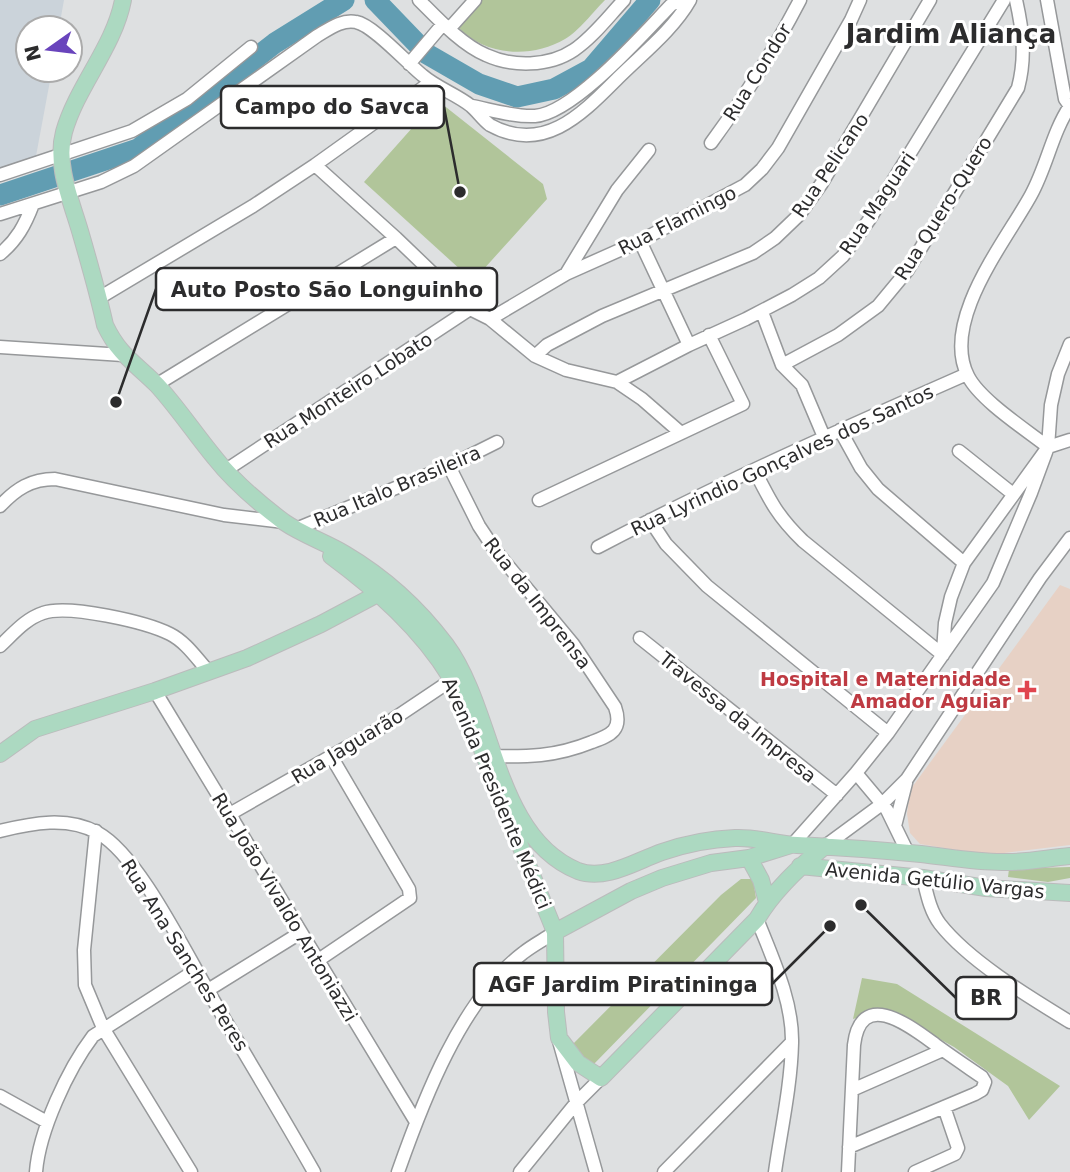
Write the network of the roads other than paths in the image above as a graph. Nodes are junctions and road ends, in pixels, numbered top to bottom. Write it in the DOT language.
graph roads {
  1 [pos="122,0"];
  2 [pos="419,0"];
  3 [pos="475,0"];
  4 [pos="624,0"];
  5 [pos="680,0"];
  6 [pos="690,0"];
  7 [pos="800,0"];
  8 [pos="860,0"];
  9 [pos="930,0"];
  10 [pos="1004,0"];
  11 [pos="1016,0"];
  12 [pos="1047,0"];
  13 [pos="446,27"];
  14 [pos="251,47"];
  15 [pos="409,64"];
  16 [pos="431,82"];
  17 [pos="471,106"];
  18 [pos="1070,106"];
  19 [pos="711,143"];
  20 [pos="649,150"];
  21 [pos="61,160"];
  22 [pos="315,165"];
  23 [pos="0,175"];
  24 [pos="67,188"];
  25 [pos="33,204"];
  26 [pos="0,214"];
  27 [pos="396,238"];
  28 [pos="640,241"];
  29 [pos="0,254"];
  30 [pos="566,274"];
  31 [pos="664,290"];
  32 [pos="99,298"];
  33 [pos="470,309"];
  34 [pos="762,312"];
  35 [pos="490,319"];
  36 [pos="709,335"];
  37 [pos="689,345"];
  38 [pos="1070,345"];
  39 [pos="1,349"];
  40 [pos="122,355"];
  41 [pos="535,356"];
  42 [pos="782,366"];
  43 [pos="967,374"];
  44 [pos="617,383"];
  45 [pos="156,385"];
  46 [pos="840,430"];
  47 [pos="681,433"];
  48 [pos="824,437"];
  49 [pos="1070,440"];
  50 [pos="497,442"];
  51 [pos="1048,447"];
  52 [pos="959,451"];
  53 [pos="449,466"];
  54 [pos="226,470"];
  55 [pos="755,471"];
  56 [pos="1013,494"];
  57 [pos="539,500"];
  58 [pos="0,506"];
  59 [pos="650,520"];
  60 [pos="290,526"];
  61 [pos="1070,538"];
  62 [pos="597,547"];
  63 [pos="964,563"];
  64 [pos="384,590"];
  65 [pos="640,638"];
  66 [pos="0,646"];
  67 [pos="943,655"];
  68 [pos="209,672"];
  69 [pos="458,676"];
  70 [pos="155,691"];
  71 [pos="888,733"];
  72 [pos="0,754"];
  73 [pos="331,756"];
  74 [pos="490,756"];
  75 [pos="856,773"];
  76 [pos="907,779"];
  77 [pos="837,795"];
  78 [pos="883,804"];
  79 [pos="229,815"];
  80 [pos="895,827"];
  81 [pos="0,831"];
  82 [pos="96,831"];
  83 [pos="792,845"];
  84 [pos="825,846"];
  85 [pos="908,853"];
  86 [pos="1070,856"];
  87 [pos="749,858"];
  88 [pos="800,866"];
  89 [pos="580,872"];
  90 [pos="923,878"];
  91 [pos="1070,893"];
  92 [pos="767,902"];
  93 [pos="757,919"];
  94 [pos="555,932"];
  95 [pos="300,933"];
  96 [pos="317,961"];
  97 [pos="196,970"];
  98 [pos="208,990"];
  99 [pos="1070,1022"];
  100 [pos="103,1028"];
  101 [pos="559,1038"];
  102 [pos="792,1042"];
  103 [pos="943,1050"];
  104 [pos="601,1078"];
  105 [pos="852,1090"];
  106 [pos="0,1096"];
  107 [pos="576,1103"];
  108 [pos="944,1107"];
  109 [pos="47,1122"];
  110 [pos="416,1122"];
  111 [pos="849,1147"];
  112 [pos="36,1172"];
  113 [pos="191,1172"];
  114 [pos="314,1172"];
  115 [pos="398,1172"];
  116 [pos="520,1172"];
  117 [pos="596,1172"];
  118 [pos="664,1172"];
  119 [pos="775,1172"];
  120 [pos="848,1172"];
  121 [pos="915,1172"];
  1 -- 21 [label="main road, Avenida Presidente Médici"];
  2 -- 13 [label="street"];
  3 -- 13 [label="street"];
  4 -- 13 [label="street"];
  5 -- 17 [label="street"];
  6 -- 17 [label="street"];
  7 -- 19 [label="street, Rua Condor"];
  8 -- 28 [label="street, Rua Flamingo"];
  9 -- 31 [label="street, Rua Pelicano"];
  10 -- 34 [label="street, Rua Maguari"];
  11 -- 42 [label="street, Rua Quero-Quero"];
  12 -- 18 [label="street"];
  13 -- 15 [label="street"];
  14 -- 21 [label="street"];
  15 -- 16 [label="street"];
  15 -- 24 [label="street"];
  16 -- 17 [label="street"];
  16 -- 22 [label="street"];
  18 -- 43 [label="street"];
  20 -- 30 [label="street"];
  21 -- 23 [label="street"];
  21 -- 24 [label="main road, Avenida Presidente Médici"];
  22 -- 27 [label="street"];
  22 -- 32 [label="street"];
  24 -- 25 [label="street"];
  24 -- 32 [label="main road, Avenida Presidente Médici"];
  25 -- 26 [label="street"];
  25 -- 29 [label="street"];
  27 -- 33 [label="street"];
  27 -- 45 [label="street"];
  28 -- 30 [label="street, Rua Flamingo"];
  28 -- 31 [label="street"];
  30 -- 35 [label="street, Rua Flamingo"];
  31 -- 37 [label="street"];
  31 -- 41 [label="street, Rua Pelicano"];
  32 -- 40 [label="main road, Avenida Presidente Médici"];
  33 -- 35 [label="street"];
  33 -- 54 [label="street, Rua Monteiro Lobato"];
  34 -- 36 [label="street, Rua Maguari"];
  34 -- 42 [label="street"];
  35 -- 41 [label="street"];
  36 -- 37 [label="street, Rua Maguari"];
  36 -- 47 [label="street"];
  37 -- 44 [label="street, Rua Maguari"];
  38 -- 51 [label="street"];
  39 -- 40 [label="street"];
  40 -- 45 [label="main road, Avenida Presidente Médici"];
  41 -- 44 [label="street"];
  42 -- 48 [label="street"];
  43 -- 46 [label="street, Rua Lyrindio Gonçalves dos Santos"];
  43 -- 51 [label="street"];
  44 -- 47 [label="street"];
  45 -- 54 [label="main road, Avenida Presidente Médici"];
  46 -- 48 [label="street, Rua Lyrindio Gonçalves dos Santos"];
  46 -- 63 [label="street"];
  47 -- 57 [label="street"];
  48 -- 55 [label="street, Rua Lyrindio Gonçalves dos Santos"];
  49 -- 51 [label="street"];
  50 -- 53 [label="street, Rua Italo Brasileira"];
  51 -- 56 [label="street"];
  51 -- 67 [label="street"];
  52 -- 56 [label="street"];
  53 -- 60 [label="street, Rua Italo Brasileira"];
  53 -- 74 [label="street, Rua da Imprensa"];
  54 -- 60 [label="main road, Avenida Presidente Médici"];
  55 -- 59 [label="street, Rua Lyrindio Gonçalves dos Santos"];
  55 -- 67 [label="street"];
  56 -- 63 [label="street"];
  58 -- 60 [label="street"];
  59 -- 62 [label="street, Rua Lyrindio Gonçalves dos Santos"];
  59 -- 71 [label="street"];
  60 -- 64 [label="main road, Avenida Presidente Médici"];
  61 -- 76 [label="street"];
  63 -- 67 [label="street"];
  64 -- 68 [label="main road"];
  64 -- 69 [label="main road, Avenida Presidente Médici"];
  65 -- 77 [label="street, Travessa da Impresa"];
  66 -- 68 [label="street"];
  67 -- 71 [label="street"];
  68 -- 70 [label="main road"];
  69 -- 73 [label="street, Rua Jaguarão"];
  69 -- 74 [label="main road, Avenida Presidente Médici"];
  70 -- 72 [label="main road"];
  70 -- 79 [label="street, Rua João Vivaldo Antoniazzi"];
  71 -- 75 [label="street"];
  73 -- 79 [label="street, Rua Jaguarão"];
  73 -- 96 [label="street"];
  74 -- 89 [label="main road, Avenida Presidente Médici"];
  74 -- 94 [label="main road, Avenida Presidente Médici"];
  75 -- 77 [label="street"];
  75 -- 78 [label="street"];
  76 -- 78 [label="street"];
  76 -- 80 [label="street"];
  77 -- 83 [label="street"];
  78 -- 80 [label="street"];
  78 -- 84 [label="street"];
  79 -- 95 [label="street, Rua João Vivaldo Antoniazzi"];
  80 -- 85 [label="street"];
  81 -- 82 [label="street, Rua Ana Sanches Peres"];
  82 -- 97 [label="street, Rua Ana Sanches Peres"];
  82 -- 100 [label="street"];
  83 -- 84 [label="main road, Avenida Getúlio Vargas"];
  83 -- 87 [label="main road, Avenida Getúlio Vargas"];
  83 -- 89 [label="main road, Avenida Getúlio Vargas"];
  84 -- 85 [label="main road, Avenida Getúlio Vargas"];
  84 -- 88 [label="main road"];
  85 -- 86 [label="main road, Avenida Getúlio Vargas"];
  87 -- 92 [label="main road"];
  87 -- 94 [label="main road, Avenida Getúlio Vargas"];
  88 -- 90 [label="main road, Avenida Getúlio Vargas"];
  88 -- 92 [label="main road"];
  90 -- 91 [label="main road, Avenida Getúlio Vargas"];
  90 -- 99 [label="street"];
  92 -- 93 [label="main road"];
  93 -- 102 [label="street"];
  93 -- 104 [label="main road"];
  94 -- 101 [label="main road"];
  94 -- 110 [label="street"];
  95 -- 96 [label="street, Rua João Vivaldo Antoniazzi"];
  95 -- 98 [label="street"];
  96 -- 110 [label="street, Rua João Vivaldo Antoniazzi"];
  97 -- 98 [label="street, Rua Ana Sanches Peres"];
  97 -- 100 [label="street"];
  98 -- 114 [label="street, Rua Ana Sanches Peres"];
  100 -- 109 [label="street"];
  100 -- 113 [label="street"];
  101 -- 104 [label="main road"];
  101 -- 107 [label="street"];
  102 -- 118 [label="street"];
  102 -- 119 [label="street"];
  103 -- 105 [label="street"];
  103 -- 105 [label="street"];
  103 -- 108 [label="street"];
  104 -- 107 [label="street"];
  105 -- 111 [label="street"];
  106 -- 109 [label="street"];
  107 -- 116 [label="street"];
  107 -- 117 [label="street"];
  108 -- 111 [label="street"];
  108 -- 121 [label="street"];
  109 -- 112 [label="street"];
  110 -- 115 [label="street"];
  111 -- 120 [label="street"];
}
